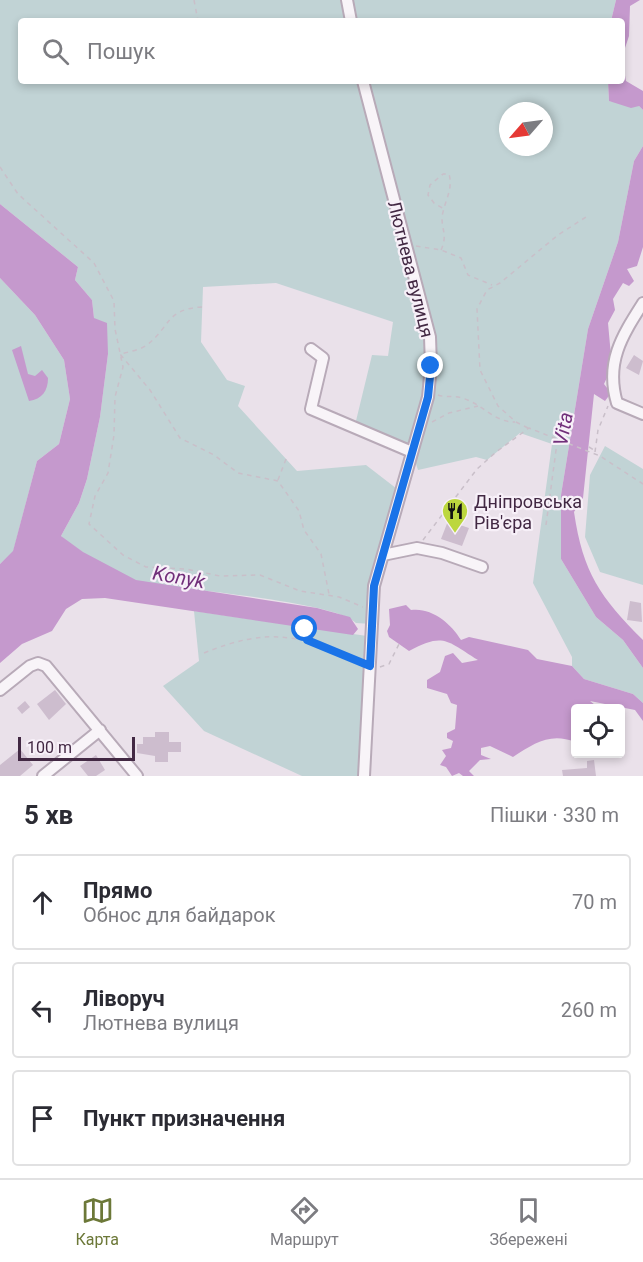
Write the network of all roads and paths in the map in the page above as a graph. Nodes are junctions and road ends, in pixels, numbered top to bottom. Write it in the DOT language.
graph roads {
  1 [pos="194,0"];
  2 [pos="347,0"];
  3 [pos="197,18"];
  4 [pos="350,18"];
  5 [pos="364,84"];
  6 [pos="0,167"];
  7 [pos="444,209"];
  8 [pos="586,217"];
  9 [pos="405,245"];
  10 [pos="441,250"];
  11 [pos="493,285"];
  12 [pos="643,303"];
  13 [pos="202,307"];
  14 [pos="311,349"];
  15 [pos="120,354"];
  16 [pos="430,383"];
  17 [pos="618,403"];
  18 [pos="479,405"];
  19 [pos="643,414"];
  20 [pos="516,422"];
  21 [pos="419,428"];
  22 [pos="529,429"];
  23 [pos="557,441"];
  24 [pos="589,447"];
  25 [pos="412,452"];
  26 [pos="595,452"];
  27 [pos="286,459"];
  28 [pos="278,481"];
  29 [pos="643,484"];
  30 [pos="546,525"];
  31 [pos="417,548"];
  32 [pos="383,555"];
  33 [pos="482,567"];
  34 [pos="329,595"];
  35 [pos="373,611"];
  36 [pos="305,629"];
  37 [pos="307,640"];
  38 [pos="399,644"];
  39 [pos="204,653"];
  40 [pos="370,666"];
  41 [pos="0,690"];
  42 [pos="100,730"];
  43 [pos="43,776"];
  44 [pos="137,776"];
  45 [pos="364,776"];
  1 -- 3 [label="path"];
  2 -- 4 [label="street"];
  5 -- 9 [label="street, Лютнева вулиця"];
  6 -- 15 [label="path"];
  7 -- 7 [label="path"];
  7 -- 10 [label="path"];
  8 -- 11 [label="path"];
  9 -- 10 [label="path"];
  9 -- 16 [label="street, Лютнева вулиця"];
  10 -- 11 [label="path"];
  11 -- 20 [label="path"];
  12 -- 17 [label="street"];
  13 -- 15 [label="path"];
  14 -- 25 [label="street"];
  15 -- 28 [label="path"];
  15 -- 34 [label="path"];
  16 -- 18 [label="path"];
  16 -- 21 [label="street, Лютнева вулиця"];
  17 -- 19 [label="street"];
  17 -- 26 [label="path"];
  18 -- 20 [label="path"];
  18 -- 21 [label="path"];
  20 -- 22 [label="path"];
  21 -- 25 [label="street, Лютнева вулиця"];
  22 -- 23 [label="path"];
  22 -- 31 [label="path"];
  23 -- 26 [label="path"];
  23 -- 30 [label="path"];
  24 -- 26 [label="path"];
  25 -- 32 [label="street, Лютнева вулиця"];
  26 -- 29 [label="path"];
  27 -- 28 [label="path"];
  28 -- 34 [label="path"];
  31 -- 32 [label="street"];
  31 -- 33 [label="street"];
  32 -- 35 [label="street, Лютнева вулиця"];
  34 -- 35 [label="path"];
  35 -- 40 [label="street, Лютнева вулиця"];
  36 -- 37 [label="path"];
  37 -- 39 [label="path"];
  37 -- 40 [label="path"];
  38 -- 40 [label="path"];
  40 -- 45 [label="street, Лютнева вулиця"];
  41 -- 42 [label="street"];
  42 -- 43 [label="street"];
  42 -- 44 [label="street"];
}
